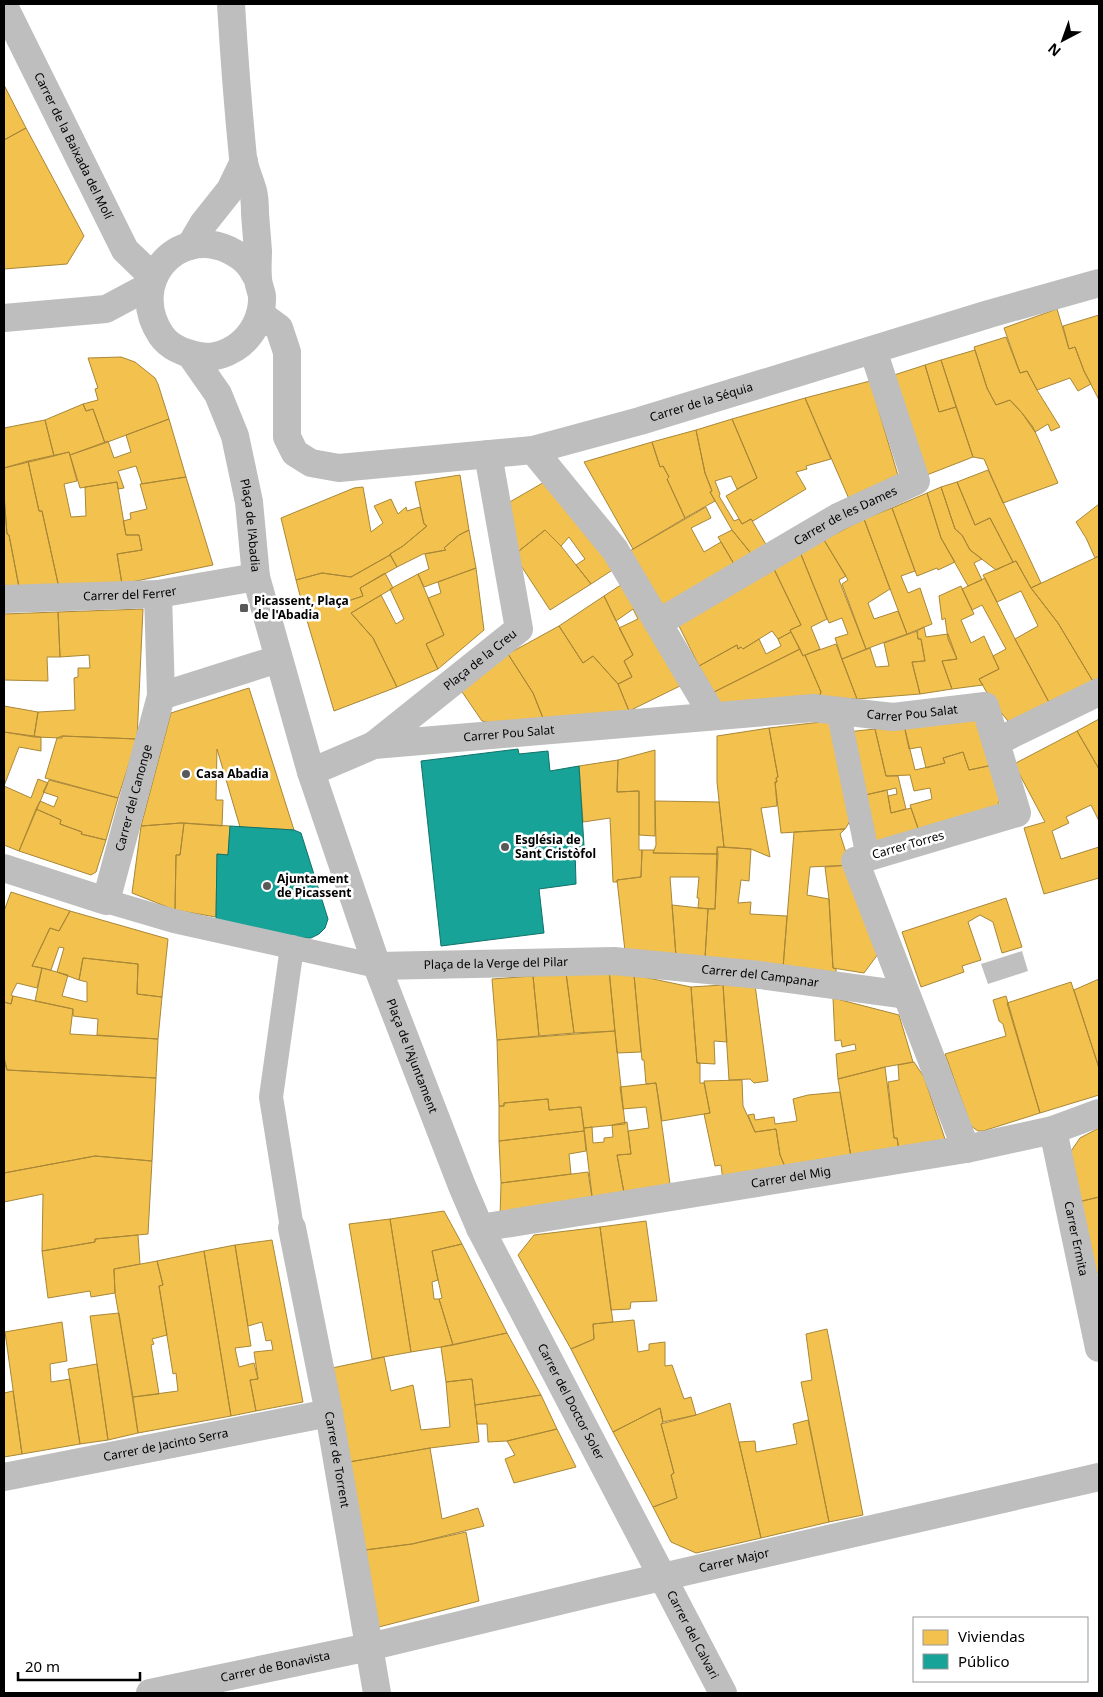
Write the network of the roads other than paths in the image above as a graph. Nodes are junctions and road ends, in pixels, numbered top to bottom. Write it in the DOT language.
graph roads {
  1 [pos="231,4"];
  2 [pos="4,6"];
  3 [pos="244,161"];
  4 [pos="190,246"];
  5 [pos="258,279"];
  6 [pos="152,281"];
  7 [pos="1099,283"];
  8 [pos="106,309"];
  9 [pos="260,314"];
  10 [pos="4,318"];
  11 [pos="157,330"];
  12 [pos="873,350"];
  13 [pos="190,354"];
  14 [pos="223,354"];
  15 [pos="218,394"];
  16 [pos="533,450"];
  17 [pos="488,454"];
  18 [pos="256,577"];
  19 [pos="158,594"];
  20 [pos="4,599"];
  21 [pos="658,623"];
  22 [pos="278,659"];
  23 [pos="1099,692"];
  24 [pos="161,696"];
  25 [pos="838,710"];
  26 [pos="713,716"];
  27 [pos="996,742"];
  28 [pos="374,744"];
  29 [pos="311,772"];
  30 [pos="868,857"];
  31 [pos="4,868"];
  32 [pos="106,901"];
  33 [pos="292,947"];
  34 [pos="614,961"];
  35 [pos="378,966"];
  36 [pos="906,995"];
  37 [pos="1099,1112"];
  38 [pos="1052,1130"];
  39 [pos="966,1149"];
  40 [pos="292,1228"];
  41 [pos="480,1228"];
  42 [pos="1099,1348"];
  43 [pos="329,1413"];
  44 [pos="1099,1477"];
  45 [pos="4,1478"];
  46 [pos="662,1578"];
  47 [pos="369,1646"];
  48 [pos="150,1693"];
  49 [pos="377,1693"];
  50 [pos="723,1693"];
  1 -- 3 [label="street"];
  2 -- 6 [label="street, Carrer de la Baixada del Molí"];
  3 -- 4 [label="street"];
  3 -- 5 [label="street"];
  4 -- 5 [label="street"];
  4 -- 6 [label="street"];
  5 -- 9 [label="street"];
  6 -- 8 [label="street"];
  6 -- 11 [label="street"];
  7 -- 12 [label="street, Carrer de la Séquia"];
  8 -- 10 [label="street"];
  8 -- 11 [label="street"];
  9 -- 14 [label="street"];
  9 -- 17 [label="street, Carrer de la Séquia"];
  11 -- 13 [label="street"];
  12 -- 16 [label="street, Carrer de la Séquia"];
  12 -- 21 [label="street, Carrer de les Dames"];
  13 -- 14 [label="street"];
  13 -- 15 [label="street, Plaça de l'Abadia"];
  14 -- 15 [label="street"];
  15 -- 18 [label="street, Plaça de l'Abadia"];
  16 -- 17 [label="street, Carrer de la Séquia"];
  16 -- 21 [label="street"];
  17 -- 28 [label="street, Plaça de la Creu"];
  18 -- 19 [label="street, Carrer del Ferrer"];
  18 -- 22 [label="street, Plaça de l'Abadia"];
  19 -- 20 [label="street, Carrer del Ferrer"];
  19 -- 24 [label="street"];
  21 -- 26 [label="street"];
  22 -- 24 [label="street"];
  22 -- 29 [label="street, Plaça de l'Abadia"];
  23 -- 27 [label="street"];
  24 -- 32 [label="street, Carrer del Canonge"];
  25 -- 26 [label="street, Carrer Pou Salat"];
  25 -- 27 [label="street, Carrer Pou Salat"];
  25 -- 30 [label="street"];
  26 -- 28 [label="street, Carrer Pou Salat"];
  27 -- 30 [label="street, Carrer Torres"];
  28 -- 29 [label="street, Carrer Pou Salat"];
  29 -- 35 [label="street, Plaça de l'Ajuntament"];
  30 -- 36 [label="street, Carrer Torres"];
  31 -- 32 [label="street"];
  32 -- 33 [label="street"];
  33 -- 35 [label="street"];
  33 -- 40 [label="street"];
  34 -- 35 [label="street, Plaça de la Verge del Pilar"];
  34 -- 36 [label="street, Carrer del Campanar"];
  35 -- 41 [label="street, Plaça de l'Ajuntament"];
  36 -- 39 [label="street, Carrer Torres"];
  37 -- 38 [label="street, Carrer del Mig"];
  38 -- 39 [label="street, Carrer del Mig"];
  38 -- 42 [label="street, Carrer Ermita"];
  39 -- 41 [label="street, Carrer del Mig"];
  40 -- 43 [label="street, Carrer de Torrent"];
  41 -- 46 [label="street, Carrer del Doctor Soler"];
  43 -- 45 [label="street, Carrer de Jacinto Serra"];
  43 -- 47 [label="street, Carrer de Torrent"];
  44 -- 46 [label="street, Carrer Major"];
  46 -- 47 [label="street, Carrer Major"];
  46 -- 50 [label="street, Carrer del Calvari"];
  47 -- 48 [label="street, Carrer de Bonavista"];
  47 -- 49 [label="street, Carrer de Torrent"];
}
